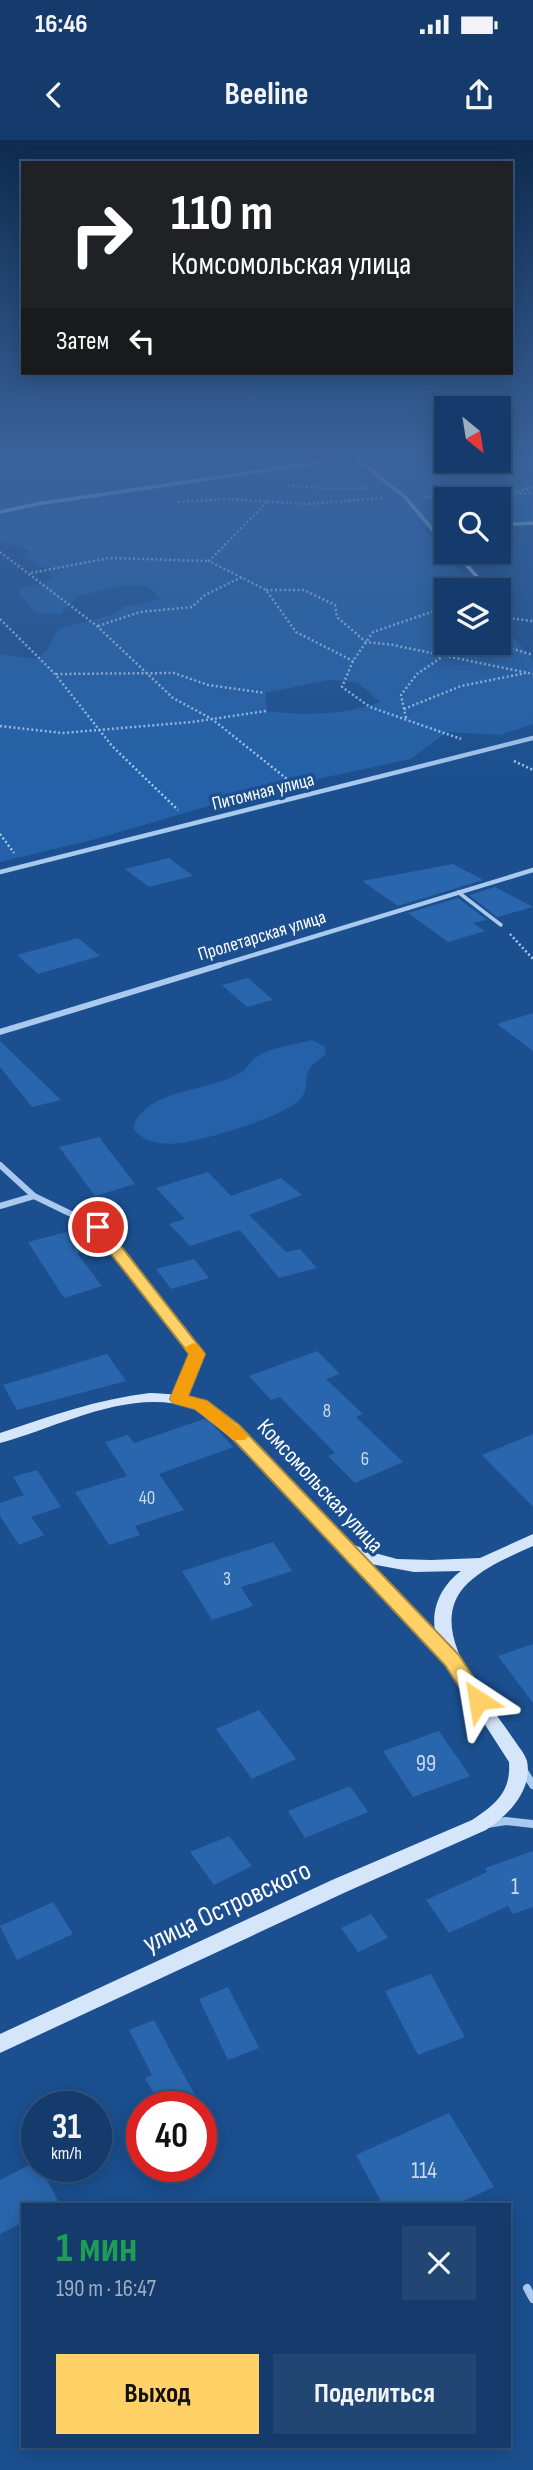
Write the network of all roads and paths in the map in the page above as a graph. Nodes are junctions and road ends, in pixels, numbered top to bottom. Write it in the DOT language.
graph roads {
  1 [pos="23,568"];
  2 [pos="59,568"];
  3 [pos="223,568"];
  4 [pos="470,568"];
  5 [pos="474,572"];
  6 [pos="31,573"];
  7 [pos="243,577"];
  8 [pos="459,578"];
  9 [pos="479,578"];
  10 [pos="266,590"];
  11 [pos="434,611"];
  12 [pos="511,618"];
  13 [pos="0,619"];
  14 [pos="533,621"];
  15 [pos="97,626"];
  16 [pos="366,642"];
  17 [pos="511,648"];
  18 [pos="434,653"];
  19 [pos="445,655"];
  20 [pos="533,655"];
  21 [pos="354,661"];
  22 [pos="148,673"];
  23 [pos="527,673"];
  24 [pos="55,674"];
  25 [pos="533,674"];
  26 [pos="265,693"];
  27 [pos="404,709"];
  28 [pos="267,711"];
  29 [pos="406,718"];
  30 [pos="212,719"];
  31 [pos="0,726"];
  32 [pos="99,730"];
  33 [pos="533,738"];
  34 [pos="483,750"];
  35 [pos="308,795"];
  36 [pos="192,824"];
  37 [pos="533,870"];
  38 [pos="0,873"];
  39 [pos="458,892"];
  40 [pos="501,925"];
  41 [pos="533,959"];
  42 [pos="0,1032"];
  43 [pos="0,1165"];
  44 [pos="34,1196"];
  45 [pos="0,1206"];
  46 [pos="179,1399"];
  47 [pos="0,1438"];
  48 [pos="533,1539"];
  49 [pos="339,1543"];
  50 [pos="481,1564"];
  51 [pos="452,1660"];
  52 [pos="518,1761"];
  53 [pos="533,1785"];
  54 [pos="533,1824"];
  55 [pos="479,1825"];
  56 [pos="0,2044"];
  57 [pos="527,2288"];
  58 [pos="533,2299"];
  1 -- 6 [label="path"];
  2 -- 6 [label="path"];
  3 -- 7 [label="path"];
  4 -- 5 [label="street"];
  5 -- 8 [label="path"];
  5 -- 9 [label="street"];
  6 -- 15 [label="path"];
  7 -- 10 [label="path"];
  7 -- 15 [label="path"];
  10 -- 16 [label="path"];
  10 -- 21 [label="path"];
  11 -- 16 [label="path"];
  12 -- 14 [label="path"];
  13 -- 24 [label="path"];
  15 -- 22 [label="path"];
  16 -- 18 [label="path"];
  16 -- 21 [label="path"];
  17 -- 20 [label="path"];
  19 -- 25 [label="path"];
  19 -- 27 [label="path"];
  21 -- 29 [label="path"];
  22 -- 24 [label="path"];
  22 -- 26 [label="path"];
  22 -- 30 [label="path"];
  23 -- 27 [label="path"];
  24 -- 32 [label="path"];
  27 -- 29 [label="path"];
  28 -- 30 [label="path"];
  29 -- 34 [label="path"];
  30 -- 32 [label="path"];
  30 -- 35 [label="path"];
  31 -- 32 [label="path"];
  32 -- 36 [label="path"];
  33 -- 34 [label="street, Питомная улица"];
  34 -- 35 [label="street, Питомная улица"];
  35 -- 36 [label="street, Питомная улица"];
  36 -- 38 [label="street, Питомная улица"];
  37 -- 39 [label="street, Пролетарская улица"];
  39 -- 40 [label="lane"];
  39 -- 42 [label="street, Пролетарская улица"];
  40 -- 41 [label="path"];
  43 -- 44 [label="street"];
  44 -- 45 [label="street"];
  44 -- 46 [label="street"];
  46 -- 47 [label="street"];
  46 -- 49 [label="street, Комсомольская улица"];
  48 -- 50 [label="street"];
  49 -- 50 [label="street"];
  49 -- 51 [label="street, Комсомольская улица"];
  50 -- 51 [label="street"];
  51 -- 52 [label="street, Комсомольская улица"];
  52 -- 53 [label="street, Комсомольская улица"];
  52 -- 55 [label="street, улица Островского"];
  54 -- 55 [label="street, улица Островского"];
  55 -- 56 [label="street, улица Островского"];
  57 -- 58 [label="lane"];
}
